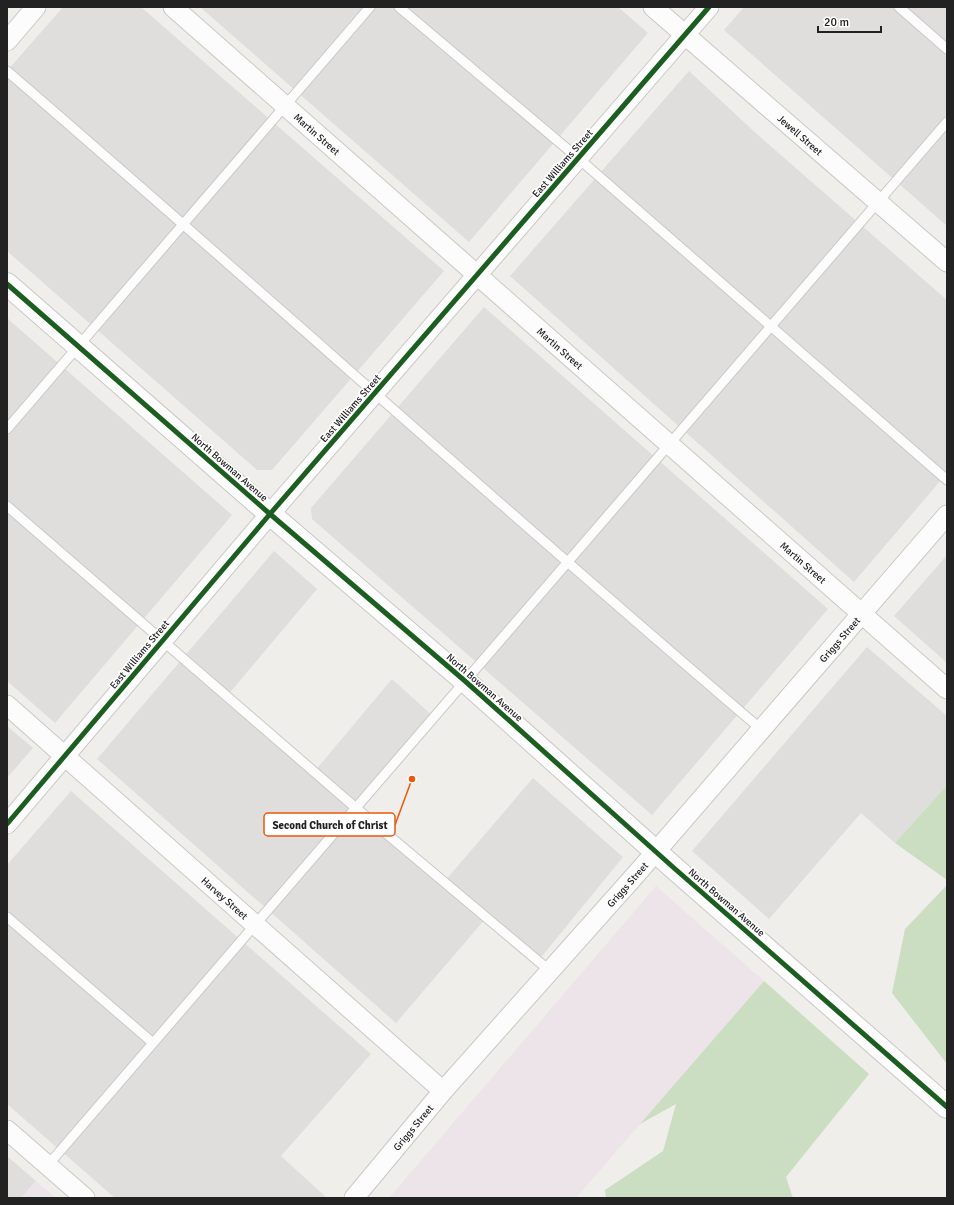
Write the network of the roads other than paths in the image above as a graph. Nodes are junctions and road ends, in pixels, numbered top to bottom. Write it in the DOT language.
graph roads {
  1 [pos="36,7"];
  2 [pos="173,7"];
  3 [pos="370,7"];
  4 [pos="399,7"];
  5 [pos="653,7"];
  6 [pos="709,7"];
  7 [pos="899,7"];
  8 [pos="685,35"];
  9 [pos="7,41"];
  10 [pos="947,49"];
  11 [pos="7,71"];
  12 [pos="285,105"];
  13 [pos="947,122"];
  14 [pos="578,158"];
  15 [pos="878,202"];
  16 [pos="184,223"];
  17 [pos="947,262"];
  18 [pos="477,274"];
  19 [pos="7,284"];
  20 [pos="771,326"];
  21 [pos="78,346"];
  22 [pos="375,394"];
  23 [pos="7,429"];
  24 [pos="669,445"];
  25 [pos="947,480"];
  26 [pos="7,506"];
  27 [pos="270,514"];
  28 [pos="947,515"];
  29 [pos="567,563"];
  30 [pos="862,614"];
  31 [pos="162,641"];
  32 [pos="466,681"];
  33 [pos="947,689"];
  34 [pos="7,705"];
  35 [pos="762,730"];
  36 [pos="65,756"];
  37 [pos="356,808"];
  38 [pos="7,824"];
  39 [pos="656,852"];
  40 [pos="7,917"];
  41 [pos="256,924"];
  42 [pos="550,971"];
  43 [pos="153,1043"];
  44 [pos="443,1092"];
  45 [pos="947,1107"];
  46 [pos="7,1130"];
  47 [pos="48,1165"];
  48 [pos="85,1198"];
  49 [pos="354,1198"];
  1 -- 9 [label="street"];
  2 -- 12 [label="street, Martin Street"];
  3 -- 12 [label="lane"];
  4 -- 14 [label="lane"];
  5 -- 8 [label="street, Jewell Street"];
  6 -- 8 [label="street, East Williams Street"];
  7 -- 10 [label="lane"];
  8 -- 14 [label="street, East Williams Street"];
  8 -- 15 [label="street, Jewell Street"];
  11 -- 16 [label="lane"];
  12 -- 16 [label="lane"];
  12 -- 18 [label="street, Martin Street"];
  13 -- 15 [label="lane"];
  14 -- 18 [label="street, East Williams Street"];
  14 -- 20 [label="lane"];
  15 -- 17 [label="street, Jewell Street"];
  15 -- 20 [label="lane"];
  16 -- 21 [label="lane"];
  16 -- 22 [label="lane"];
  18 -- 22 [label="street, East Williams Street"];
  18 -- 24 [label="street, Martin Street"];
  19 -- 21 [label="street, North Bowman Avenue"];
  20 -- 24 [label="lane"];
  20 -- 25 [label="lane"];
  21 -- 23 [label="lane"];
  21 -- 27 [label="street, North Bowman Avenue"];
  22 -- 27 [label="street, East Williams Street"];
  22 -- 29 [label="lane"];
  24 -- 29 [label="lane"];
  24 -- 30 [label="street, Martin Street"];
  26 -- 31 [label="lane"];
  27 -- 31 [label="street, East Williams Street"];
  27 -- 32 [label="street, North Bowman Avenue"];
  28 -- 30 [label="street, Griggs Street"];
  29 -- 32 [label="lane"];
  29 -- 35 [label="lane"];
  30 -- 33 [label="street, Martin Street"];
  30 -- 35 [label="street, Griggs Street"];
  31 -- 36 [label="street, East Williams Street"];
  31 -- 37 [label="lane"];
  32 -- 37 [label="lane"];
  32 -- 39 [label="street, North Bowman Avenue"];
  34 -- 36 [label="street, Harvey Street"];
  35 -- 39 [label="street, Griggs Street"];
  36 -- 38 [label="street, East Williams Street"];
  36 -- 41 [label="street, Harvey Street"];
  37 -- 41 [label="lane"];
  37 -- 42 [label="lane"];
  39 -- 42 [label="street, Griggs Street"];
  39 -- 45 [label="street, North Bowman Avenue"];
  40 -- 43 [label="lane"];
  41 -- 43 [label="lane"];
  41 -- 44 [label="street, Harvey Street"];
  42 -- 44 [label="street, Griggs Street"];
  43 -- 47 [label="lane"];
  44 -- 49 [label="street, Griggs Street"];
  46 -- 47 [label="street"];
  47 -- 48 [label="street"];
}
